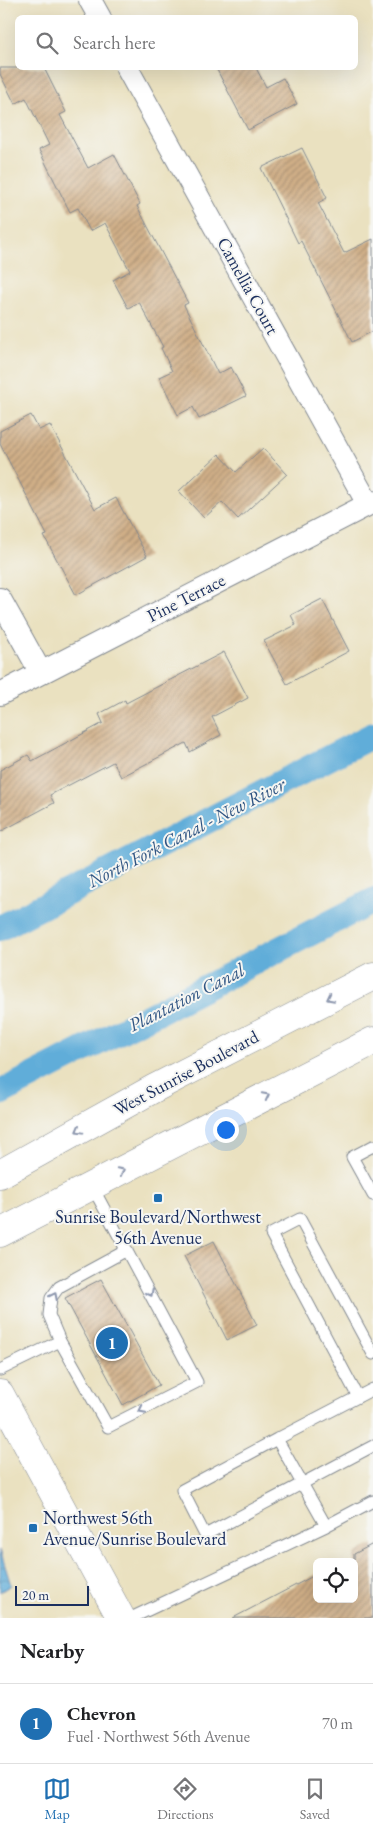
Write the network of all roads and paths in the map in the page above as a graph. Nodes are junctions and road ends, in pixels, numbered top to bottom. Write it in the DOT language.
graph roads {
  1 [pos="90,0"];
  2 [pos="98,15"];
  3 [pos="128,70"];
  4 [pos="370,503"];
  5 [pos="0,599"];
  6 [pos="41,673"];
  7 [pos="0,694"];
  8 [pos="373,976"];
  9 [pos="373,1041"];
  10 [pos="373,1146"];
  11 [pos="0,1174"];
  12 [pos="92,1186"];
  13 [pos="373,1195"];
  14 [pos="0,1233"];
  15 [pos="126,1250"];
  16 [pos="60,1341"];
  17 [pos="373,1354"];
  18 [pos="0,1370"];
  19 [pos="373,1389"];
  20 [pos="0,1394"];
  21 [pos="358,1397"];
  22 [pos="278,1439"];
  23 [pos="373,1446"];
  24 [pos="302,1484"];
  25 [pos="373,1501"];
  26 [pos="326,1526"];
  27 [pos="121,1618"];
  28 [pos="131,1618"];
  1 -- 2 [label="street"];
  3 -- 4 [label="street, Camellia Court"];
  4 -- 6 [label="street, Pine Terrace"];
  5 -- 6 [label="street"];
  6 -- 7 [label="street, Pine Terrace"];
  8 -- 11 [label="main road, West Sunrise Boulevard, one-way"];
  12 -- 9 [label="main road, one-way"];
  10 -- 13 [label="lane"];
  12 -- 14 [label="main road"];
  12 -- 15 [label="lane"];
  16 -- 15 [label="lane, one-way"];
  15 -- 16 [label="lane, one-way"];
  16 -- 18 [label="lane"];
  17 -- 21 [label="lane"];
  19 -- 21 [label="lane"];
  20 -- 27 [label="main road"];
  21 -- 22 [label="lane"];
  22 -- 24 [label="lane"];
  22 -- 24 [label="lane"];
  23 -- 24 [label="lane"];
  24 -- 26 [label="lane"];
  25 -- 26 [label="lane"];
  26 -- 28 [label="lane"];
}
